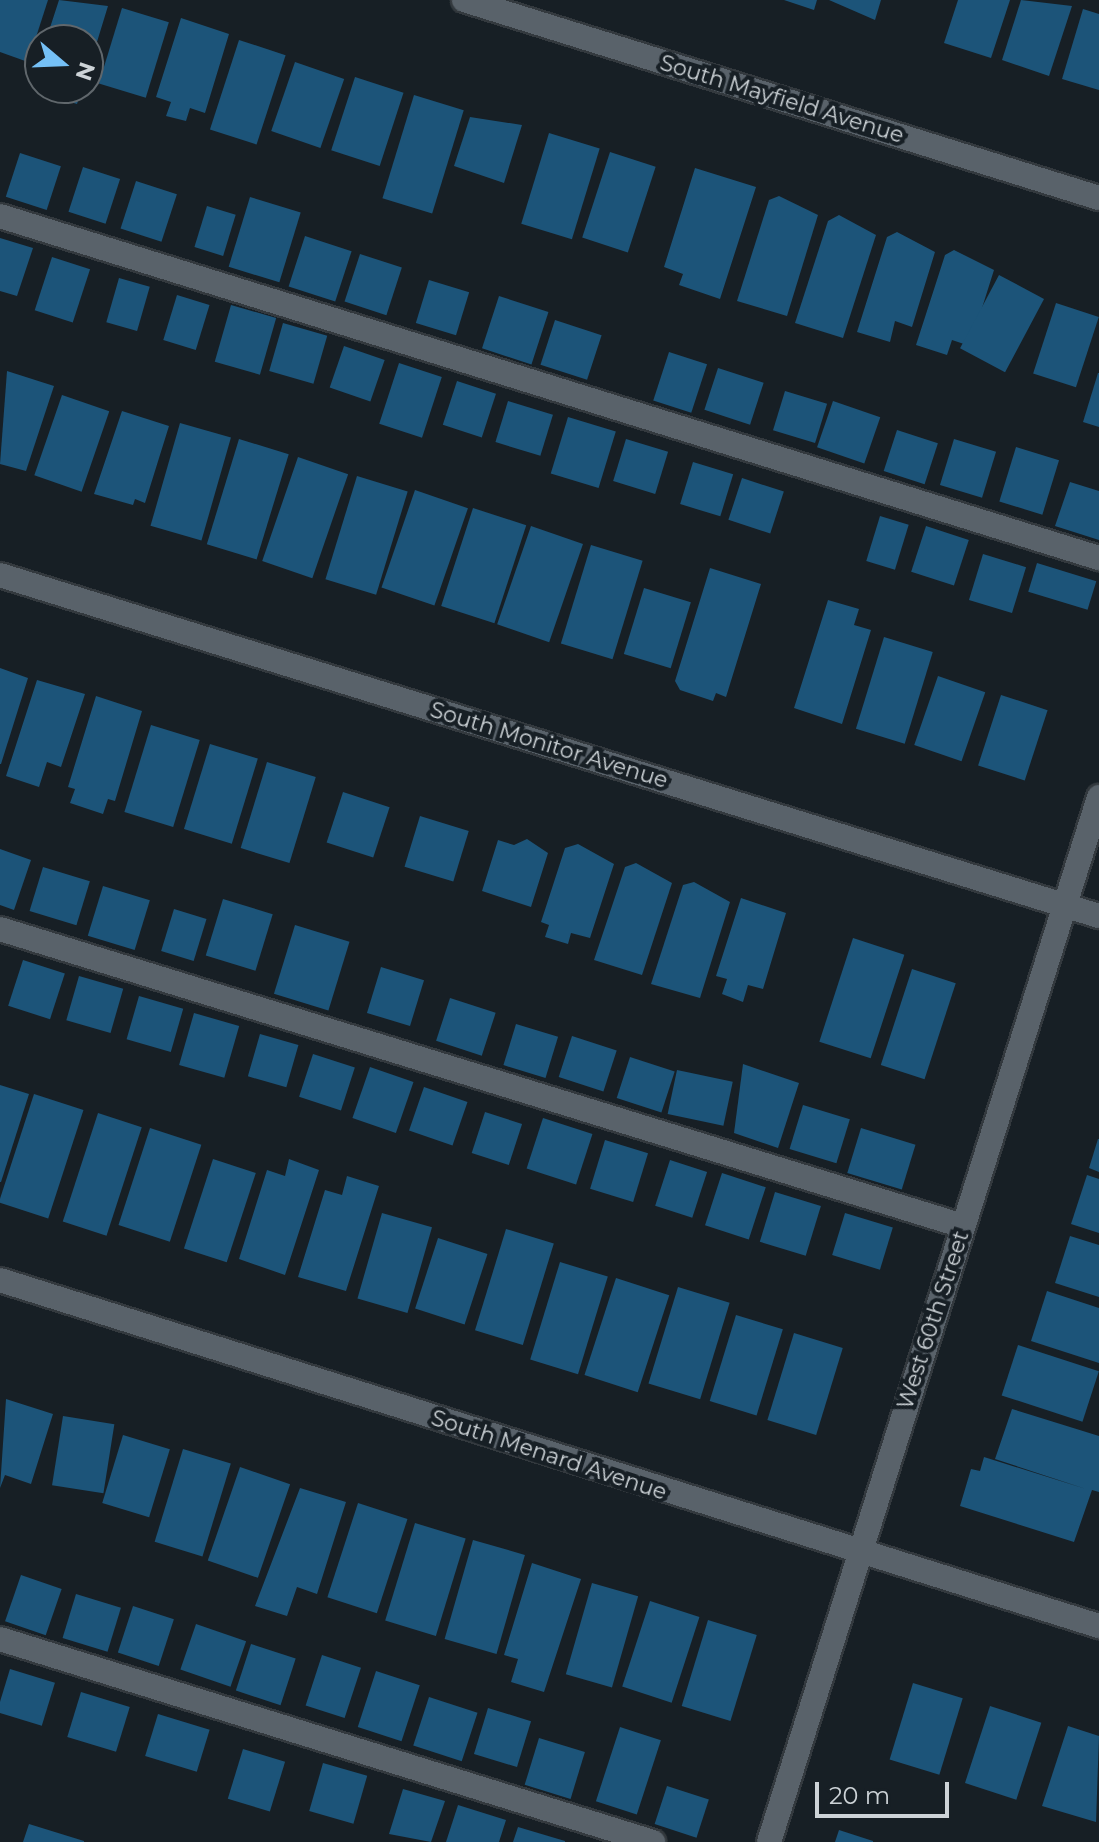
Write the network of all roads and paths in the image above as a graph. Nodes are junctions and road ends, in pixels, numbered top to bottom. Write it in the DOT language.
graph roads {
  1 [pos="464,0"];
  2 [pos="1099,198"];
  3 [pos="0,216"];
  4 [pos="1099,558"];
  5 [pos="0,575"];
  6 [pos="1099,797"];
  7 [pos="1065,905"];
  8 [pos="1099,916"];
  9 [pos="0,929"];
  10 [pos="963,1226"];
  11 [pos="0,1280"];
  12 [pos="859,1553"];
  13 [pos="1099,1626"];
  14 [pos="0,1639"];
  15 [pos="653,1842"];
  16 [pos="769,1842"];
  1 -- 2 [label="street, South Mayfield Avenue"];
  3 -- 4 [label="street"];
  5 -- 7 [label="street, South Monitor Avenue"];
  6 -- 7 [label="street, West 60th Street"];
  7 -- 8 [label="street, South Monitor Avenue"];
  7 -- 10 [label="street, West 60th Street"];
  9 -- 10 [label="street"];
  10 -- 12 [label="street, West 60th Street"];
  11 -- 12 [label="street, South Menard Avenue"];
  12 -- 13 [label="street, South Menard Avenue"];
  12 -- 16 [label="street, West 60th Street"];
  14 -- 15 [label="street"];
}
